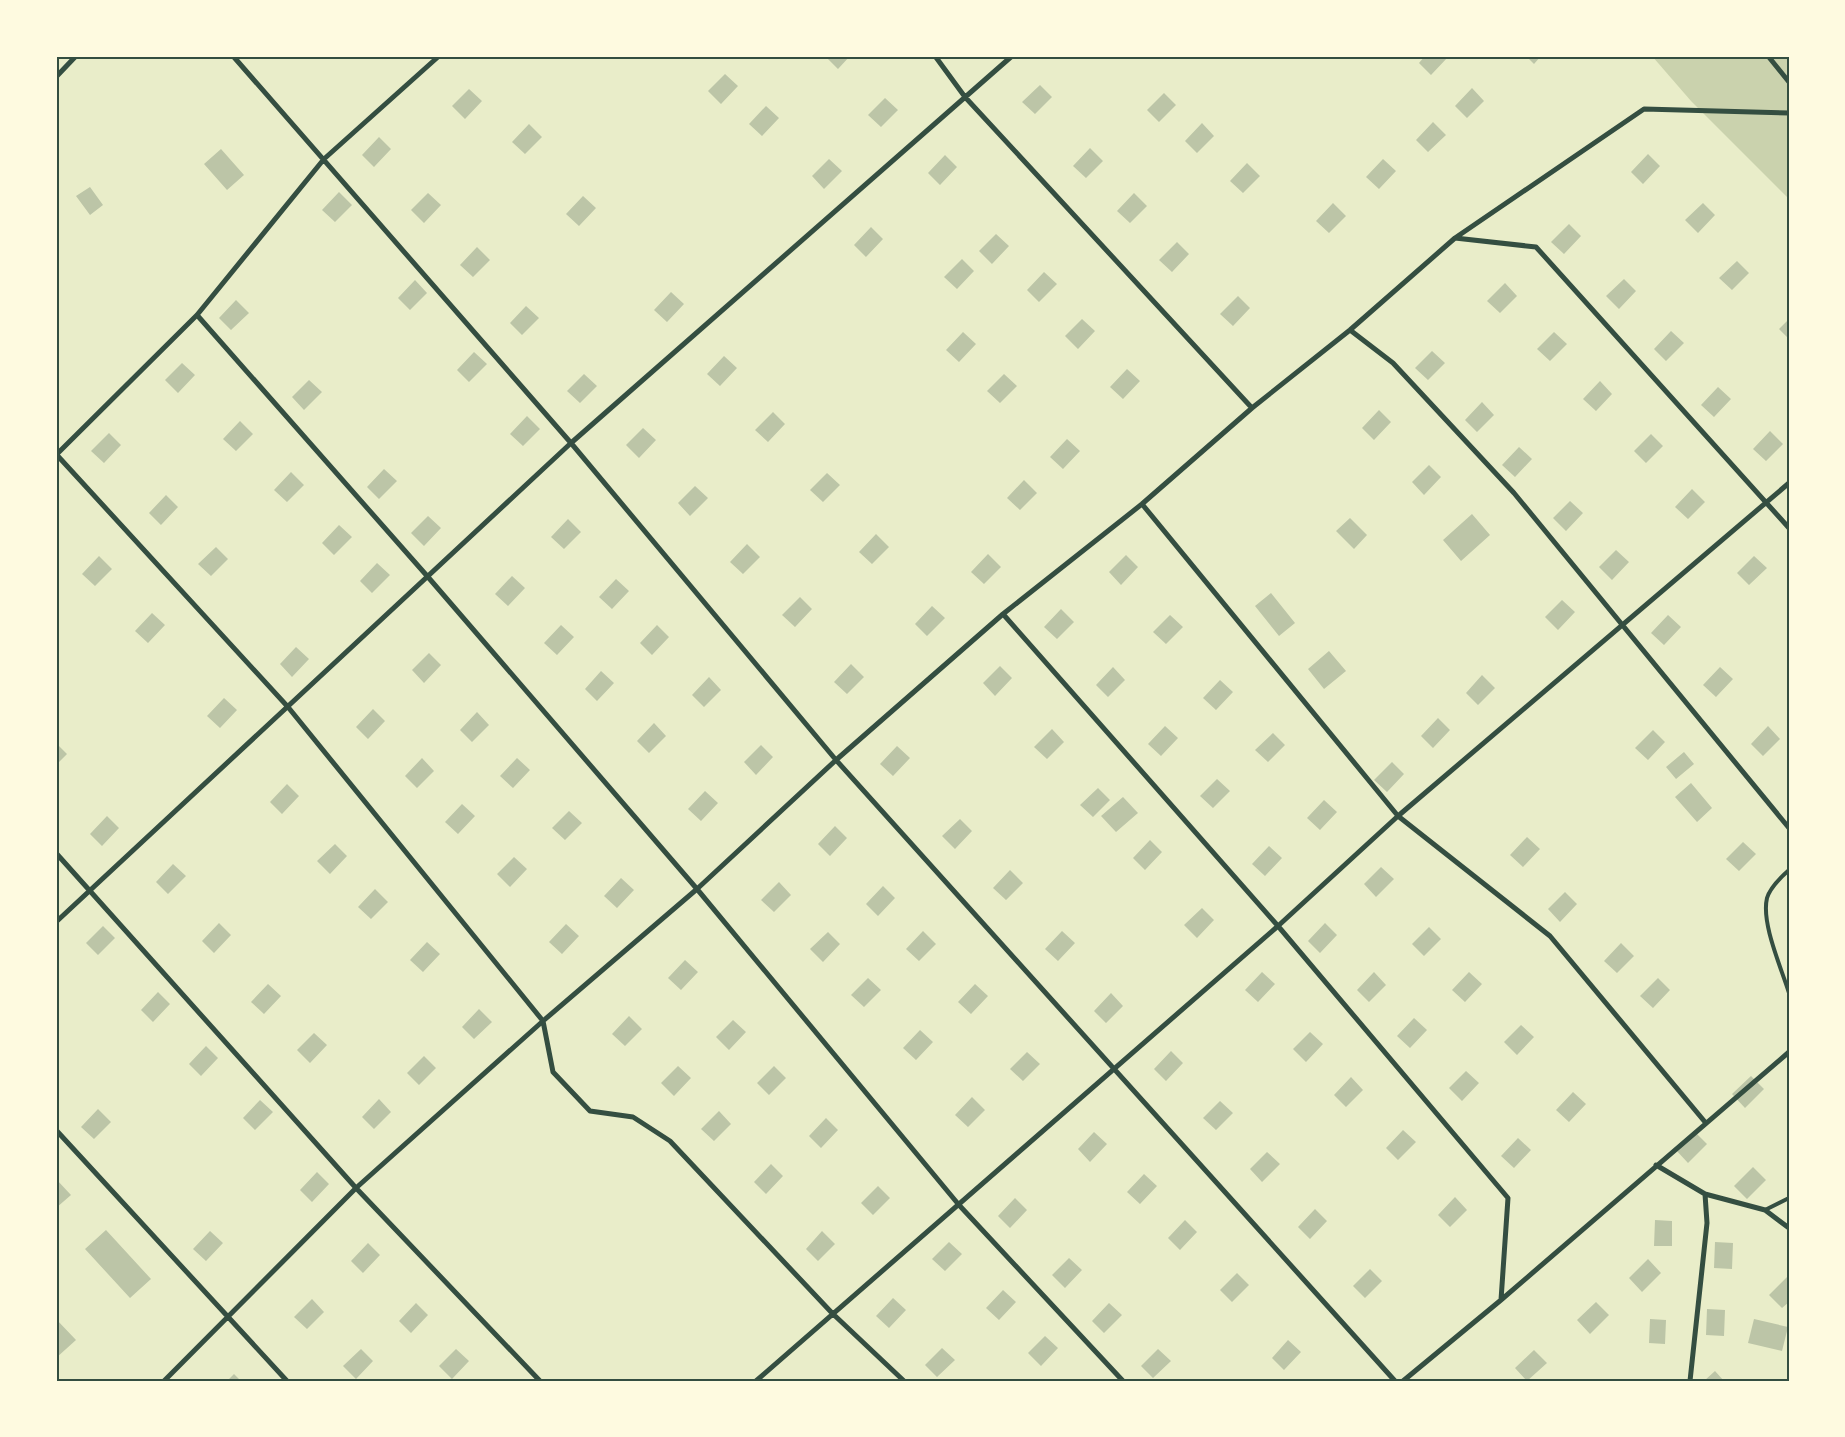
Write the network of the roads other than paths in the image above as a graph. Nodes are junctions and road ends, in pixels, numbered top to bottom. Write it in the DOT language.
graph roads {
  1 [pos="76,56"];
  2 [pos="233,56"];
  3 [pos="439,56"];
  4 [pos="934,56"];
  5 [pos="1012,56"];
  6 [pos="1768,56"];
  7 [pos="56,77"];
  8 [pos="1789,82"];
  9 [pos="966,97"];
  10 [pos="1789,113"];
  11 [pos="324,159"];
  12 [pos="1455,238"];
  13 [pos="197,315"];
  14 [pos="1350,330"];
  15 [pos="1252,408"];
  16 [pos="571,443"];
  17 [pos="56,454"];
  18 [pos="1789,483"];
  19 [pos="1142,504"];
  20 [pos="1766,504"];
  21 [pos="1789,528"];
  22 [pos="428,577"];
  23 [pos="1003,614"];
  24 [pos="1621,625"];
  25 [pos="288,707"];
  26 [pos="836,760"];
  27 [pos="1398,816"];
  28 [pos="1789,828"];
  29 [pos="56,853"];
  30 [pos="1789,870"];
  31 [pos="697,888"];
  32 [pos="89,892"];
  33 [pos="56,922"];
  34 [pos="1278,926"];
  35 [pos="1789,993"];
  36 [pos="543,1021"];
  37 [pos="1789,1052"];
  38 [pos="1114,1068"];
  39 [pos="1705,1122"];
  40 [pos="56,1130"];
  41 [pos="1656,1165"];
  42 [pos="356,1188"];
  43 [pos="1705,1194"];
  44 [pos="1789,1198"];
  45 [pos="959,1205"];
  46 [pos="1765,1210"];
  47 [pos="1789,1228"];
  48 [pos="1501,1300"];
  49 [pos="832,1313"];
  50 [pos="229,1318"];
  51 [pos="164,1381"];
  52 [pos="287,1381"];
  53 [pos="540,1381"];
  54 [pos="756,1381"];
  55 [pos="904,1381"];
  56 [pos="1123,1381"];
  57 [pos="1395,1381"];
  58 [pos="1403,1381"];
  59 [pos="1690,1381"];
  1 -- 7 [label="street"];
  2 -- 11 [label="street"];
  3 -- 11 [label="street"];
  4 -- 9 [label="street"];
  5 -- 9 [label="street"];
  6 -- 8 [label="street"];
  9 -- 15 [label="street"];
  9 -- 16 [label="street"];
  10 -- 12 [label="street"];
  11 -- 13 [label="street"];
  11 -- 16 [label="street"];
  12 -- 14 [label="street"];
  12 -- 20 [label="street"];
  13 -- 17 [label="street"];
  13 -- 22 [label="street"];
  14 -- 15 [label="street"];
  14 -- 24 [label="street"];
  15 -- 19 [label="street"];
  16 -- 22 [label="street"];
  16 -- 26 [label="street"];
  17 -- 25 [label="street"];
  18 -- 20 [label="street"];
  19 -- 23 [label="street"];
  19 -- 27 [label="street"];
  20 -- 21 [label="street"];
  20 -- 24 [label="street"];
  22 -- 25 [label="street"];
  22 -- 31 [label="street"];
  23 -- 26 [label="street"];
  23 -- 34 [label="street"];
  24 -- 27 [label="street"];
  24 -- 28 [label="street"];
  25 -- 32 [label="street"];
  25 -- 36 [label="street"];
  26 -- 31 [label="street"];
  26 -- 38 [label="street"];
  27 -- 34 [label="street"];
  27 -- 39 [label="street"];
  29 -- 32 [label="street"];
  30 -- 35 [label="lane"];
  31 -- 36 [label="street"];
  31 -- 45 [label="street"];
  32 -- 33 [label="street"];
  32 -- 42 [label="street"];
  34 -- 38 [label="street"];
  34 -- 48 [label="street"];
  36 -- 42 [label="street"];
  36 -- 49 [label="street"];
  37 -- 39 [label="street"];
  38 -- 45 [label="street"];
  38 -- 57 [label="street"];
  39 -- 41 [label="street"];
  40 -- 50 [label="street"];
  41 -- 43 [label="street"];
  41 -- 48 [label="street"];
  42 -- 50 [label="street"];
  42 -- 53 [label="street"];
  43 -- 46 [label="street"];
  43 -- 59 [label="street"];
  44 -- 46 [label="lane"];
  45 -- 49 [label="street"];
  45 -- 56 [label="street"];
  46 -- 47 [label="street"];
  48 -- 58 [label="street"];
  49 -- 54 [label="street"];
  49 -- 55 [label="street"];
  50 -- 51 [label="street"];
  50 -- 52 [label="street"];
}
